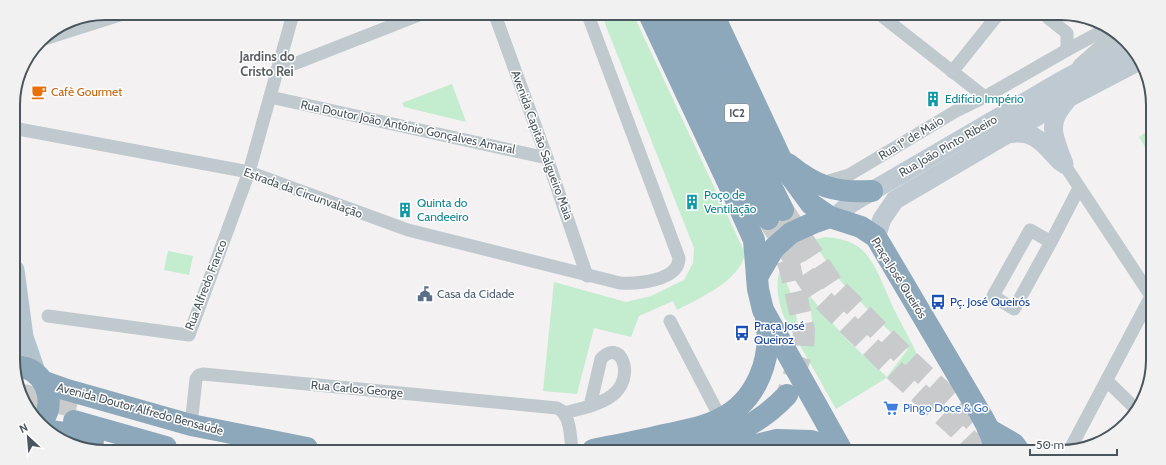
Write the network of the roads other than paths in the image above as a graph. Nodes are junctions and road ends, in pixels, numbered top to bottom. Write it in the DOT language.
graph roads {
  1 [pos="104,20"];
  2 [pos="291,20"];
  3 [pos="406,20"];
  4 [pos="497,20"];
  5 [pos="590,20"];
  6 [pos="652,20"];
  7 [pos="672,20"];
  8 [pos="694,20"];
  9 [pos="716,20"];
  10 [pos="887,20"];
  11 [pos="994,20"];
  12 [pos="1051,20"];
  13 [pos="1103,31"];
  14 [pos="57,35"];
  15 [pos="1112,37"];
  16 [pos="1124,48"];
  17 [pos="1067,50"];
  18 [pos="1135,63"];
  19 [pos="276,71"];
  20 [pos="952,72"];
  21 [pos="1066,89"];
  22 [pos="270,96"];
  23 [pos="984,97"];
  24 [pos="20,129"];
  25 [pos="1006,135"];
  26 [pos="780,157"];
  27 [pos="547,158"];
  28 [pos="1064,164"];
  29 [pos="249,172"];
  30 [pos="819,184"];
  31 [pos="1079,188"];
  32 [pos="872,190"];
  33 [pos="832,218"];
  34 [pos="876,237"];
  35 [pos="1051,242"];
  36 [pos="587,276"];
  37 [pos="757,276"];
  38 [pos="1146,288"];
  39 [pos="1146,306"];
  40 [pos="763,310"];
  41 [pos="48,316"];
  42 [pos="670,321"];
  43 [pos="20,332"];
  44 [pos="31,373"];
  45 [pos="1107,381"];
  46 [pos="787,395"];
  47 [pos="590,406"];
  48 [pos="1132,406"];
  49 [pos="564,413"];
  50 [pos="44,417"];
  51 [pos="721,419"];
  52 [pos="191,425"];
  53 [pos="988,429"];
  54 [pos="60,432"];
  55 [pos="674,441"];
  56 [pos="1075,444"];
  57 [pos="107,445"];
  58 [pos="158,445"];
  59 [pos="218,445"];
  60 [pos="292,445"];
  61 [pos="571,445"];
  62 [pos="638,445"];
  63 [pos="756,445"];
  64 [pos="820,445"];
  65 [pos="839,445"];
  66 [pos="994,445"];
  67 [pos="1015,445"];
  1 -- 14 [label="street"];
  2 -- 19 [label="street"];
  3 -- 19 [label="street"];
  4 -- 27 [label="street, Avenida Capitão Salgueiro Maia"];
  5 -- 36 [label="street, Estrada da Circunvalação"];
  6 -- 37 [label="highway"];
  7 -- 8 [label="highway, IC2"];
  9 -- 26 [label="highway, Praça José Queirós"];
  10 -- 20 [label="street"];
  11 -- 20 [label="street"];
  12 -- 17 [label="street"];
  13 -- 17 [label="street, Rua 1º de Maio"];
  15 -- 21 [label="street"];
  16 -- 21 [label="main road, Rua João Pinto Ribeiro"];
  17 -- 23 [label="street, Rua 1º de Maio"];
  18 -- 21 [label="main road, Rua João Pinto Ribeiro"];
  19 -- 22 [label="street"];
  20 -- 23 [label="street"];
  21 -- 25 [label="main road, Rua João Pinto Ribeiro"];
  21 -- 28 [label="main road"];
  21 -- 32 [label="main road, Rua João Pinto Ribeiro"];
  22 -- 27 [label="street, Rua Doutor João António Gonçalves Amaral"];
  22 -- 29 [label="street"];
  23 -- 30 [label="street, Rua 1º de Maio"];
  24 -- 29 [label="street, Estrada da Circunvalação"];
  25 -- 28 [label="main road"];
  25 -- 34 [label="main road, Rua João Pinto Ribeiro"];
  26 -- 30 [label="highway"];
  26 -- 33 [label="highway, Praça José Queirós"];
  27 -- 36 [label="street, Avenida Capitão Salgueiro Maia"];
  28 -- 31 [label="street"];
  29 -- 36 [label="street, Estrada da Circunvalação"];
  29 -- 41 [label="street, Rua Alfredo Franco"];
  30 -- 32 [label="highway"];
  31 -- 35 [label="street"];
  31 -- 38 [label="street"];
  32 -- 33 [label="main road, Rua João Pinto Ribeiro"];
  33 -- 34 [label="highway, Praça José Queirós"];
  33 -- 37 [label="highway"];
  34 -- 53 [label="highway, Praça José Queirós"];
  35 -- 35 [label="street"];
  37 -- 40 [label="highway"];
  39 -- 45 [label="street"];
  40 -- 51 [label="highway"];
  40 -- 65 [label="highway"];
  42 -- 51 [label="street"];
  43 -- 44 [label="main road"];
  44 -- 50 [label="highway"];
  44 -- 52 [label="highway, Avenida Doutor Alfredo Bensaúde"];
  45 -- 48 [label="street"];
  45 -- 56 [label="street"];
  46 -- 55 [label="highway"];
  47 -- 49 [label="street"];
  49 -- 52 [label="street, Rua Carlos George"];
  49 -- 61 [label="street"];
  51 -- 55 [label="highway"];
  52 -- 60 [label="highway, Avenida Doutor Alfredo Bensaúde"];
  53 -- 66 [label="highway, Praça José Queirós"];
  53 -- 67 [label="highway"];
  54 -- 57 [label="highway"];
  55 -- 62 [label="highway"];
  58 -- 59 [label="highway, Avenida Doutor Alfredo Bensaúde"];
  63 -- 64 [label="highway"];
}
